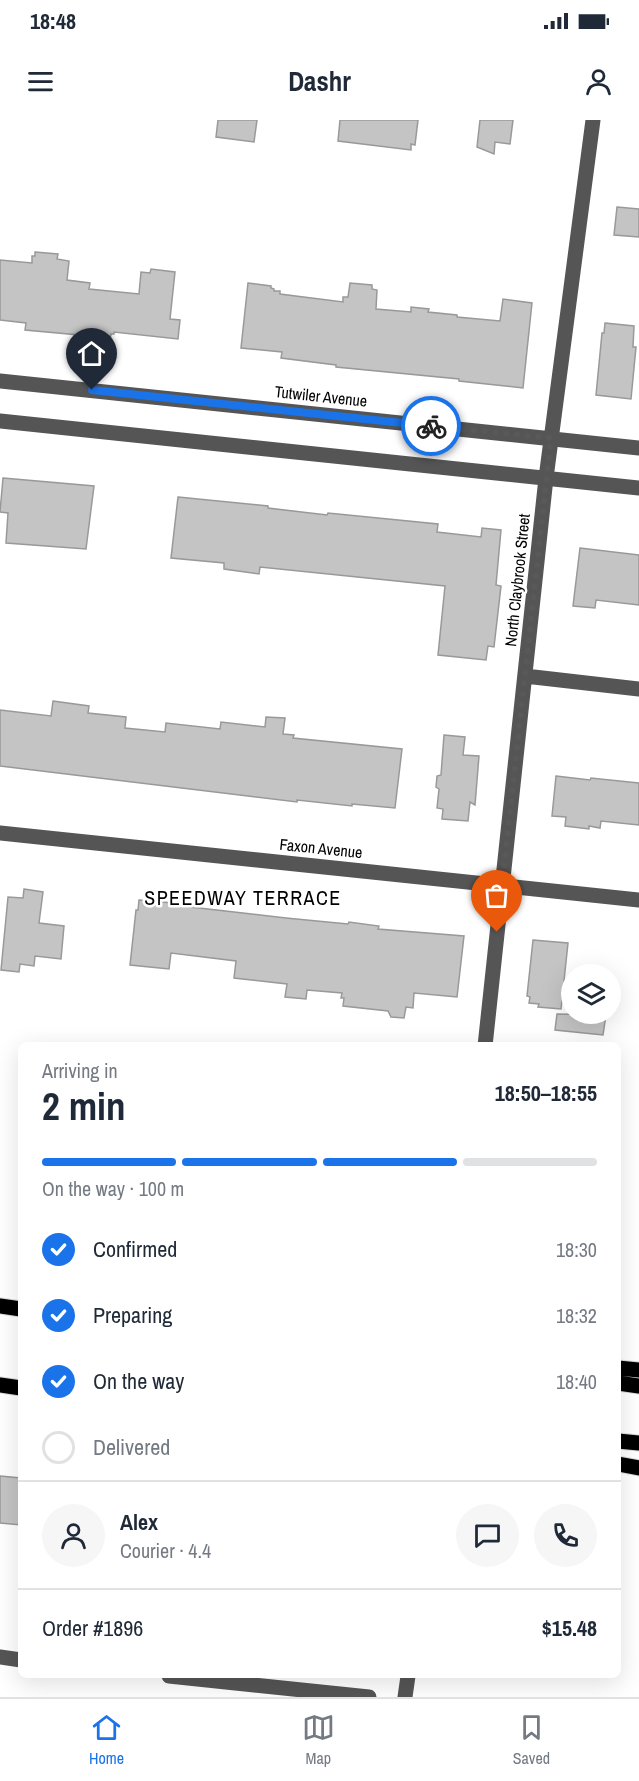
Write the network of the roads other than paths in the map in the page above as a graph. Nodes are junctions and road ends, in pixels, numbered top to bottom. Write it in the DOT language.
graph roads {
  1 [pos="593,120"];
  2 [pos="0,381"];
  3 [pos="0,421"];
  4 [pos="551,438"];
  5 [pos="639,448"];
  6 [pos="546,477"];
  7 [pos="639,488"];
  8 [pos="525,676"];
  9 [pos="639,690"];
  10 [pos="0,833"];
  11 [pos="502,885"];
  12 [pos="639,900"];
  13 [pos="485,1042"];
  14 [pos="0,1306"];
  15 [pos="18,1309"];
  16 [pos="621,1368"];
  17 [pos="639,1370"];
  18 [pos="621,1383"];
  19 [pos="0,1385"];
  20 [pos="639,1386"];
  21 [pos="18,1388"];
  22 [pos="621,1441"];
  23 [pos="639,1443"];
  24 [pos="621,1465"];
  25 [pos="639,1468"];
  26 [pos="0,1657"];
  27 [pos="18,1660"];
  28 [pos="188,1678"];
  29 [pos="408,1678"];
  30 [pos="369,1697"];
  31 [pos="405,1697"];
  1 -- 4 [label="street, North Claybrook Street"];
  2 -- 4 [label="street, Tutwiler Avenue"];
  3 -- 6 [label="street"];
  4 -- 5 [label="street, Tutwiler Avenue"];
  4 -- 6 [label="street, North Claybrook Street"];
  6 -- 7 [label="street"];
  6 -- 8 [label="street, North Claybrook Street"];
  8 -- 9 [label="street"];
  8 -- 11 [label="street, North Claybrook Street"];
  10 -- 11 [label="street, Faxon Avenue"];
  11 -- 12 [label="street, Faxon Avenue"];
  11 -- 13 [label="street, North Claybrook Street"];
  14 -- 15 [label="main road"];
  16 -- 17 [label="main road"];
  18 -- 20 [label="main road"];
  19 -- 21 [label="main road"];
  22 -- 23 [label="main road"];
  24 -- 25 [label="main road"];
  26 -- 27 [label="street"];
  28 -- 30 [label="street"];
  29 -- 31 [label="street"];
}
